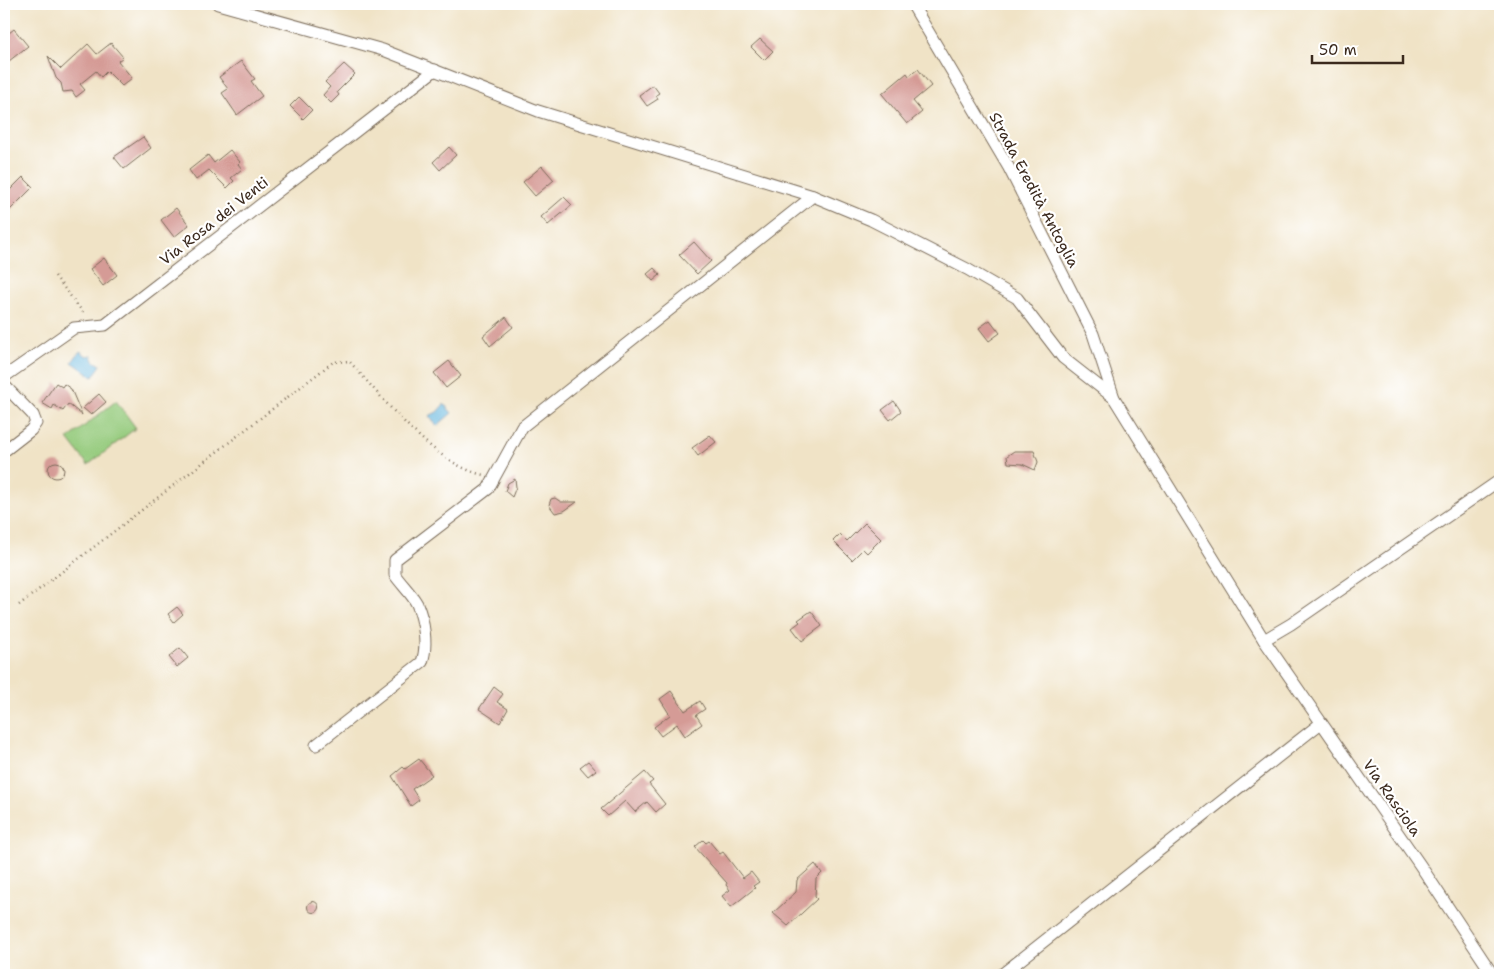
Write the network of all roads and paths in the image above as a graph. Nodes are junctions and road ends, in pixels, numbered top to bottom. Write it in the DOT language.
graph roads {
  1 [pos="218,4"];
  2 [pos="912,4"];
  3 [pos="435,70"];
  4 [pos="814,196"];
  5 [pos="55,276"];
  6 [pos="93,326"];
  7 [pos="4,377"];
  8 [pos="4,385"];
  9 [pos="1114,398"];
  10 [pos="4,451"];
  11 [pos="496,477"];
  12 [pos="1500,480"];
  13 [pos="19,605"];
  14 [pos="1264,640"];
  15 [pos="1321,722"];
  16 [pos="316,745"];
  17 [pos="1001,975"];
  18 [pos="1493,975"];
  1 -- 3 [label="street"];
  2 -- 9 [label="street, Strada Eredità Antoglia"];
  3 -- 4 [label="street"];
  3 -- 6 [label="street, Via Rosa dei Venti"];
  4 -- 9 [label="street"];
  4 -- 11 [label="street"];
  5 -- 6 [label="path"];
  6 -- 7 [label="street, Via Rosa dei Venti"];
  8 -- 10 [label="street"];
  9 -- 14 [label="street, Via Rasciola"];
  11 -- 13 [label="path"];
  11 -- 16 [label="street"];
  12 -- 14 [label="street"];
  14 -- 15 [label="street, Via Rasciola"];
  15 -- 17 [label="street"];
  15 -- 18 [label="street, Via Rasciola"];
}
